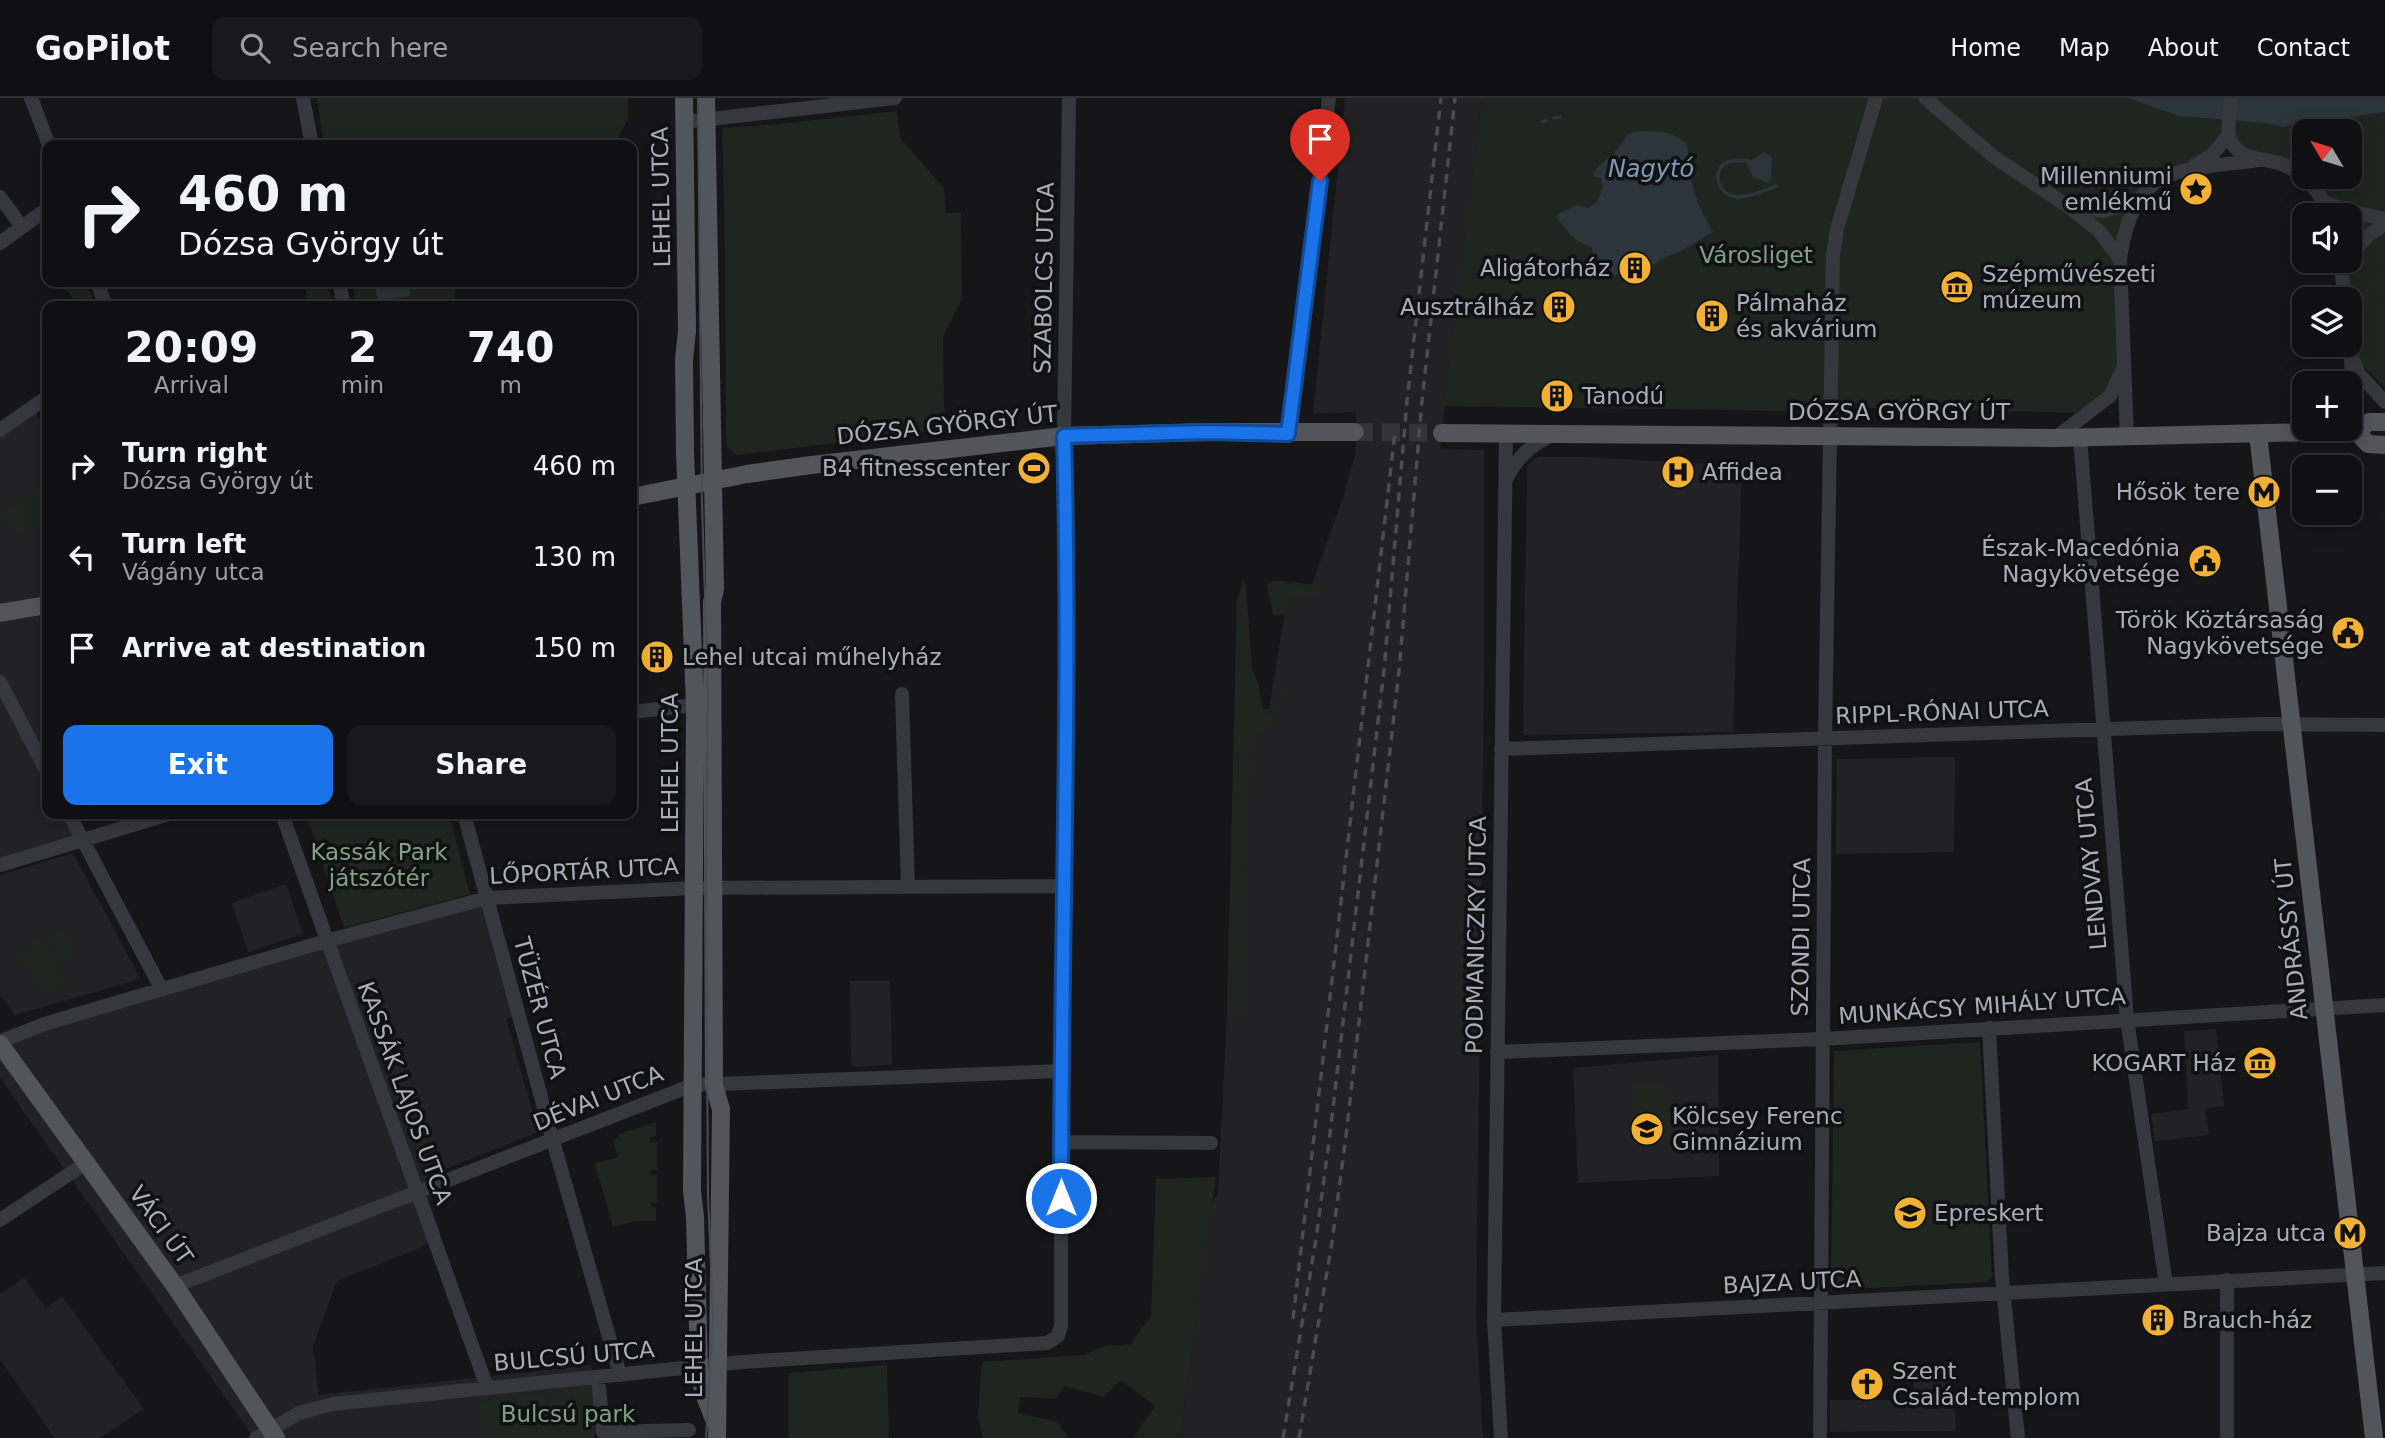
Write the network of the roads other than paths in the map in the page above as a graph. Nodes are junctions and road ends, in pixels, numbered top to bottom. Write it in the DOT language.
graph roads {
  1 [pos="31,98"];
  2 [pos="303,98"];
  3 [pos="684,98"];
  4 [pos="706,98"];
  5 [pos="895,98"];
  6 [pos="1069,98"];
  7 [pos="1329,98"];
  8 [pos="1925,98"];
  9 [pos="2231,98"];
  10 [pos="1875,99"];
  11 [pos="707,119"];
  12 [pos="684,122"];
  13 [pos="2229,132"];
  14 [pos="47,140"];
  15 [pos="311,140"];
  16 [pos="2258,160"];
  17 [pos="2180,173"];
  18 [pos="0,197"];
  19 [pos="2140,201"];
  20 [pos="2323,203"];
  21 [pos="2069,206"];
  22 [pos="42,213"];
  23 [pos="2362,214"];
  24 [pos="2385,219"];
  25 [pos="2385,225"];
  26 [pos="22,227"];
  27 [pos="2362,241"];
  28 [pos="0,243"];
  29 [pos="2120,259"];
  30 [pos="2353,357"];
  31 [pos="2124,367"];
  32 [pos="42,401"];
  33 [pos="2385,402"];
  34 [pos="2385,422"];
  35 [pos="2362,426"];
  36 [pos="0,430"];
  37 [pos="1355,432"];
  38 [pos="1442,433"];
  39 [pos="1506,433"];
  40 [pos="1554,433"];
  41 [pos="2292,433"];
  42 [pos="1288,434"];
  43 [pos="2258,434"];
  44 [pos="1064,436"];
  45 [pos="1829,436"];
  46 [pos="2127,437"];
  47 [pos="2362,437"];
  48 [pos="2055,438"];
  49 [pos="2080,438"];
  50 [pos="2385,445"];
  51 [pos="1505,480"];
  52 [pos="712,481"];
  53 [pos="687,486"];
  54 [pos="637,496"];
  55 [pos="42,606"];
  56 [pos="0,614"];
  57 [pos="0,682"];
  58 [pos="902,694"];
  59 [pos="695,705"];
  60 [pos="637,711"];
  61 [pos="2385,724"];
  62 [pos="2292,725"];
  63 [pos="2102,729"];
  64 [pos="1825,738"];
  65 [pos="1501,749"];
  66 [pos="42,762"];
  67 [pos="72,819"];
  68 [pos="152,819"];
  69 [pos="284,819"];
  70 [pos="465,819"];
  71 [pos="83,839"];
  72 [pos="0,865"];
  73 [pos="1066,886"];
  74 [pos="908,887"];
  75 [pos="694,888"];
  76 [pos="714,888"];
  77 [pos="487,898"];
  78 [pos="326,941"];
  79 [pos="162,989"];
  80 [pos="2385,1005"];
  81 [pos="2324,1010"];
  82 [pos="2127,1020"];
  83 [pos="1989,1028"];
  84 [pos="1822,1039"];
  85 [pos="0,1043"];
  86 [pos="1497,1052"];
  87 [pos="1061,1071"];
  88 [pos="693,1085"];
  89 [pos="715,1085"];
  90 [pos="552,1141"];
  91 [pos="1061,1142"];
  92 [pos="1211,1143"];
  93 [pos="86,1163"];
  94 [pos="417,1192"];
  95 [pos="0,1220"];
  96 [pos="2385,1273"];
  97 [pos="2355,1274"];
  98 [pos="2227,1280"];
  99 [pos="2166,1284"];
  100 [pos="175,1286"];
  101 [pos="2004,1293"];
  102 [pos="1820,1304"];
  103 [pos="1494,1320"];
  104 [pos="1054,1339"];
  105 [pos="718,1365"];
  106 [pos="699,1367"];
  107 [pos="620,1375"];
  108 [pos="598,1377"];
  109 [pos="487,1387"];
  110 [pos="689,1430"];
  111 [pos="717,1431"];
  112 [pos="267,1435"];
  113 [pos="1501,1438"];
  114 [pos="1820,1438"];
  115 [pos="2018,1438"];
  116 [pos="2227,1438"];
  117 [pos="2374,1438"];
  1 -- 14 [label="street"];
  2 -- 15 [label="street"];
  3 -- 12 [label="main road, LEHEL UTCA"];
  4 -- 11 [label="main road, LEHEL UTCA"];
  5 -- 11 [label="street"];
  6 -- 44 [label="street, SZABOLCS UTCA"];
  7 -- 42 [label="street"];
  8 -- 21 [label="street"];
  9 -- 13 [label="street"];
  10 -- 45 [label="street, SZONDI UTCA"];
  11 -- 12 [label="street"];
  11 -- 52 [label="main road, LEHEL UTCA"];
  12 -- 53 [label="main road, LEHEL UTCA"];
  13 -- 16 [label="street"];
  13 -- 17 [label="street"];
  16 -- 17 [label="street"];
  16 -- 20 [label="street"];
  17 -- 19 [label="street"];
  18 -- 26 [label="street"];
  19 -- 21 [label="street"];
  19 -- 29 [label="street"];
  21 -- 29 [label="street"];
  22 -- 26 [label="street"];
  23 -- 24 [label="street"];
  25 -- 27 [label="street"];
  26 -- 28 [label="street"];
  29 -- 31 [label="street"];
  30 -- 33 [label="street"];
  31 -- 46 [label="street"];
  31 -- 48 [label="street"];
  32 -- 36 [label="street"];
  34 -- 35 [label="main road, DÓZSA GYÖRGY ÚT"];
  37 -- 42 [label="main road, DÓZSA GYÖRGY ÚT"];
  38 -- 39 [label="main road, DÓZSA GYÖRGY ÚT"];
  39 -- 40 [label="main road, DÓZSA GYÖRGY ÚT"];
  39 -- 51 [label="street, PODMANICZKY UTCA"];
  40 -- 45 [label="main road, DÓZSA GYÖRGY ÚT"];
  40 -- 51 [label="street"];
  41 -- 43 [label="main road, DÓZSA GYÖRGY ÚT"];
  42 -- 44 [label="main road, DÓZSA GYÖRGY ÚT"];
  43 -- 46 [label="main road, DÓZSA GYÖRGY ÚT"];
  43 -- 62 [label="main road, ANDRÁSSY ÚT"];
  44 -- 52 [label="main road, DÓZSA GYÖRGY ÚT"];
  44 -- 73 [label="street, SZABOLCS UTCA"];
  45 -- 48 [label="main road, DÓZSA GYÖRGY ÚT"];
  45 -- 64 [label="street, SZONDI UTCA"];
  46 -- 49 [label="main road, DÓZSA GYÖRGY ÚT"];
  47 -- 50 [label="main road"];
  48 -- 49 [label="main road, DÓZSA GYÖRGY ÚT"];
  49 -- 63 [label="street, LENDVAY UTCA"];
  51 -- 65 [label="street, PODMANICZKY UTCA"];
  52 -- 53 [label="main road, DÓZSA GYÖRGY ÚT"];
  52 -- 76 [label="main road, LEHEL UTCA"];
  53 -- 54 [label="main road, DÓZSA GYÖRGY ÚT"];
  53 -- 59 [label="main road, LEHEL UTCA"];
  55 -- 56 [label="main road"];
  57 -- 66 [label="street"];
  58 -- 74 [label="street"];
  59 -- 60 [label="street"];
  59 -- 75 [label="main road, LEHEL UTCA"];
  61 -- 62 [label="street, RIPPL-RÓNAI UTCA"];
  62 -- 63 [label="street, RIPPL-RÓNAI UTCA"];
  62 -- 81 [label="main road, ANDRÁSSY ÚT"];
  63 -- 64 [label="street, RIPPL-RÓNAI UTCA"];
  63 -- 82 [label="street, LENDVAY UTCA"];
  64 -- 65 [label="street, RIPPL-RÓNAI UTCA"];
  64 -- 84 [label="street, SZONDI UTCA"];
  65 -- 86 [label="street, PODMANICZKY UTCA"];
  67 -- 71 [label="street"];
  68 -- 71 [label="street"];
  69 -- 78 [label="street, KASSÁK LAJOS UTCA"];
  70 -- 77 [label="street, TÜZÉR UTCA"];
  71 -- 72 [label="street"];
  71 -- 79 [label="street"];
  73 -- 74 [label="street, LŐPORTÁR UTCA"];
  73 -- 87 [label="street, SZABOLCS UTCA"];
  74 -- 76 [label="street, LŐPORTÁR UTCA"];
  75 -- 76 [label="street, LŐPORTÁR UTCA"];
  75 -- 77 [label="street, LŐPORTÁR UTCA"];
  75 -- 88 [label="main road, LEHEL UTCA"];
  76 -- 89 [label="main road, LEHEL UTCA"];
  77 -- 78 [label="street, LŐPORTÁR UTCA"];
  77 -- 90 [label="street, TÜZÉR UTCA"];
  78 -- 79 [label="street, LŐPORTÁR UTCA"];
  78 -- 94 [label="street, KASSÁK LAJOS UTCA"];
  79 -- 85 [label="street, LŐPORTÁR UTCA"];
  80 -- 81 [label="street, MUNKÁCSY MIHÁLY UTCA"];
  81 -- 82 [label="street, MUNKÁCSY MIHÁLY UTCA"];
  81 -- 97 [label="main road, ANDRÁSSY ÚT"];
  82 -- 83 [label="street, MUNKÁCSY MIHÁLY UTCA"];
  82 -- 99 [label="street, LENDVAY UTCA"];
  83 -- 84 [label="street, MUNKÁCSY MIHÁLY UTCA"];
  83 -- 101 [label="street"];
  84 -- 86 [label="street, MUNKÁCSY MIHÁLY UTCA"];
  84 -- 102 [label="street, SZONDI UTCA"];
  85 -- 93 [label="main road, VÁCI ÚT"];
  86 -- 103 [label="street, PODMANICZKY UTCA"];
  87 -- 89 [label="street, DÉVAI UTCA"];
  87 -- 91 [label="street, SZABOLCS UTCA"];
  88 -- 89 [label="street, DÉVAI UTCA"];
  88 -- 90 [label="street, DÉVAI UTCA"];
  88 -- 106 [label="main road, LEHEL UTCA"];
  89 -- 105 [label="main road, LEHEL UTCA"];
  90 -- 94 [label="street, DÉVAI UTCA"];
  90 -- 107 [label="street, TÜZÉR UTCA"];
  91 -- 92 [label="street"];
  91 -- 104 [label="street, SZABOLCS UTCA"];
  93 -- 95 [label="street"];
  93 -- 100 [label="main road, VÁCI ÚT"];
  94 -- 100 [label="street, DÉVAI UTCA"];
  94 -- 109 [label="street, KASSÁK LAJOS UTCA"];
  96 -- 97 [label="street, BAJZA UTCA"];
  97 -- 98 [label="street, BAJZA UTCA"];
  97 -- 117 [label="main road, ANDRÁSSY ÚT"];
  98 -- 99 [label="street, BAJZA UTCA"];
  98 -- 116 [label="street"];
  99 -- 101 [label="street, BAJZA UTCA"];
  100 -- 112 [label="main road, VÁCI ÚT"];
  101 -- 102 [label="street, BAJZA UTCA"];
  101 -- 115 [label="street"];
  102 -- 103 [label="street, BAJZA UTCA"];
  102 -- 114 [label="street, SZONDI UTCA"];
  103 -- 113 [label="street, PODMANICZKY UTCA"];
  104 -- 105 [label="street, BULCSÚ UTCA"];
  105 -- 106 [label="street, BULCSÚ UTCA"];
  105 -- 111 [label="main road, LEHEL UTCA"];
  106 -- 107 [label="street, BULCSÚ UTCA"];
  106 -- 111 [label="main road, LEHEL UTCA"];
  107 -- 108 [label="street, BULCSÚ UTCA"];
  108 -- 109 [label="street, BULCSÚ UTCA"];
  108 -- 110 [label="street"];
  109 -- 112 [label="street, BULCSÚ UTCA"];
}
